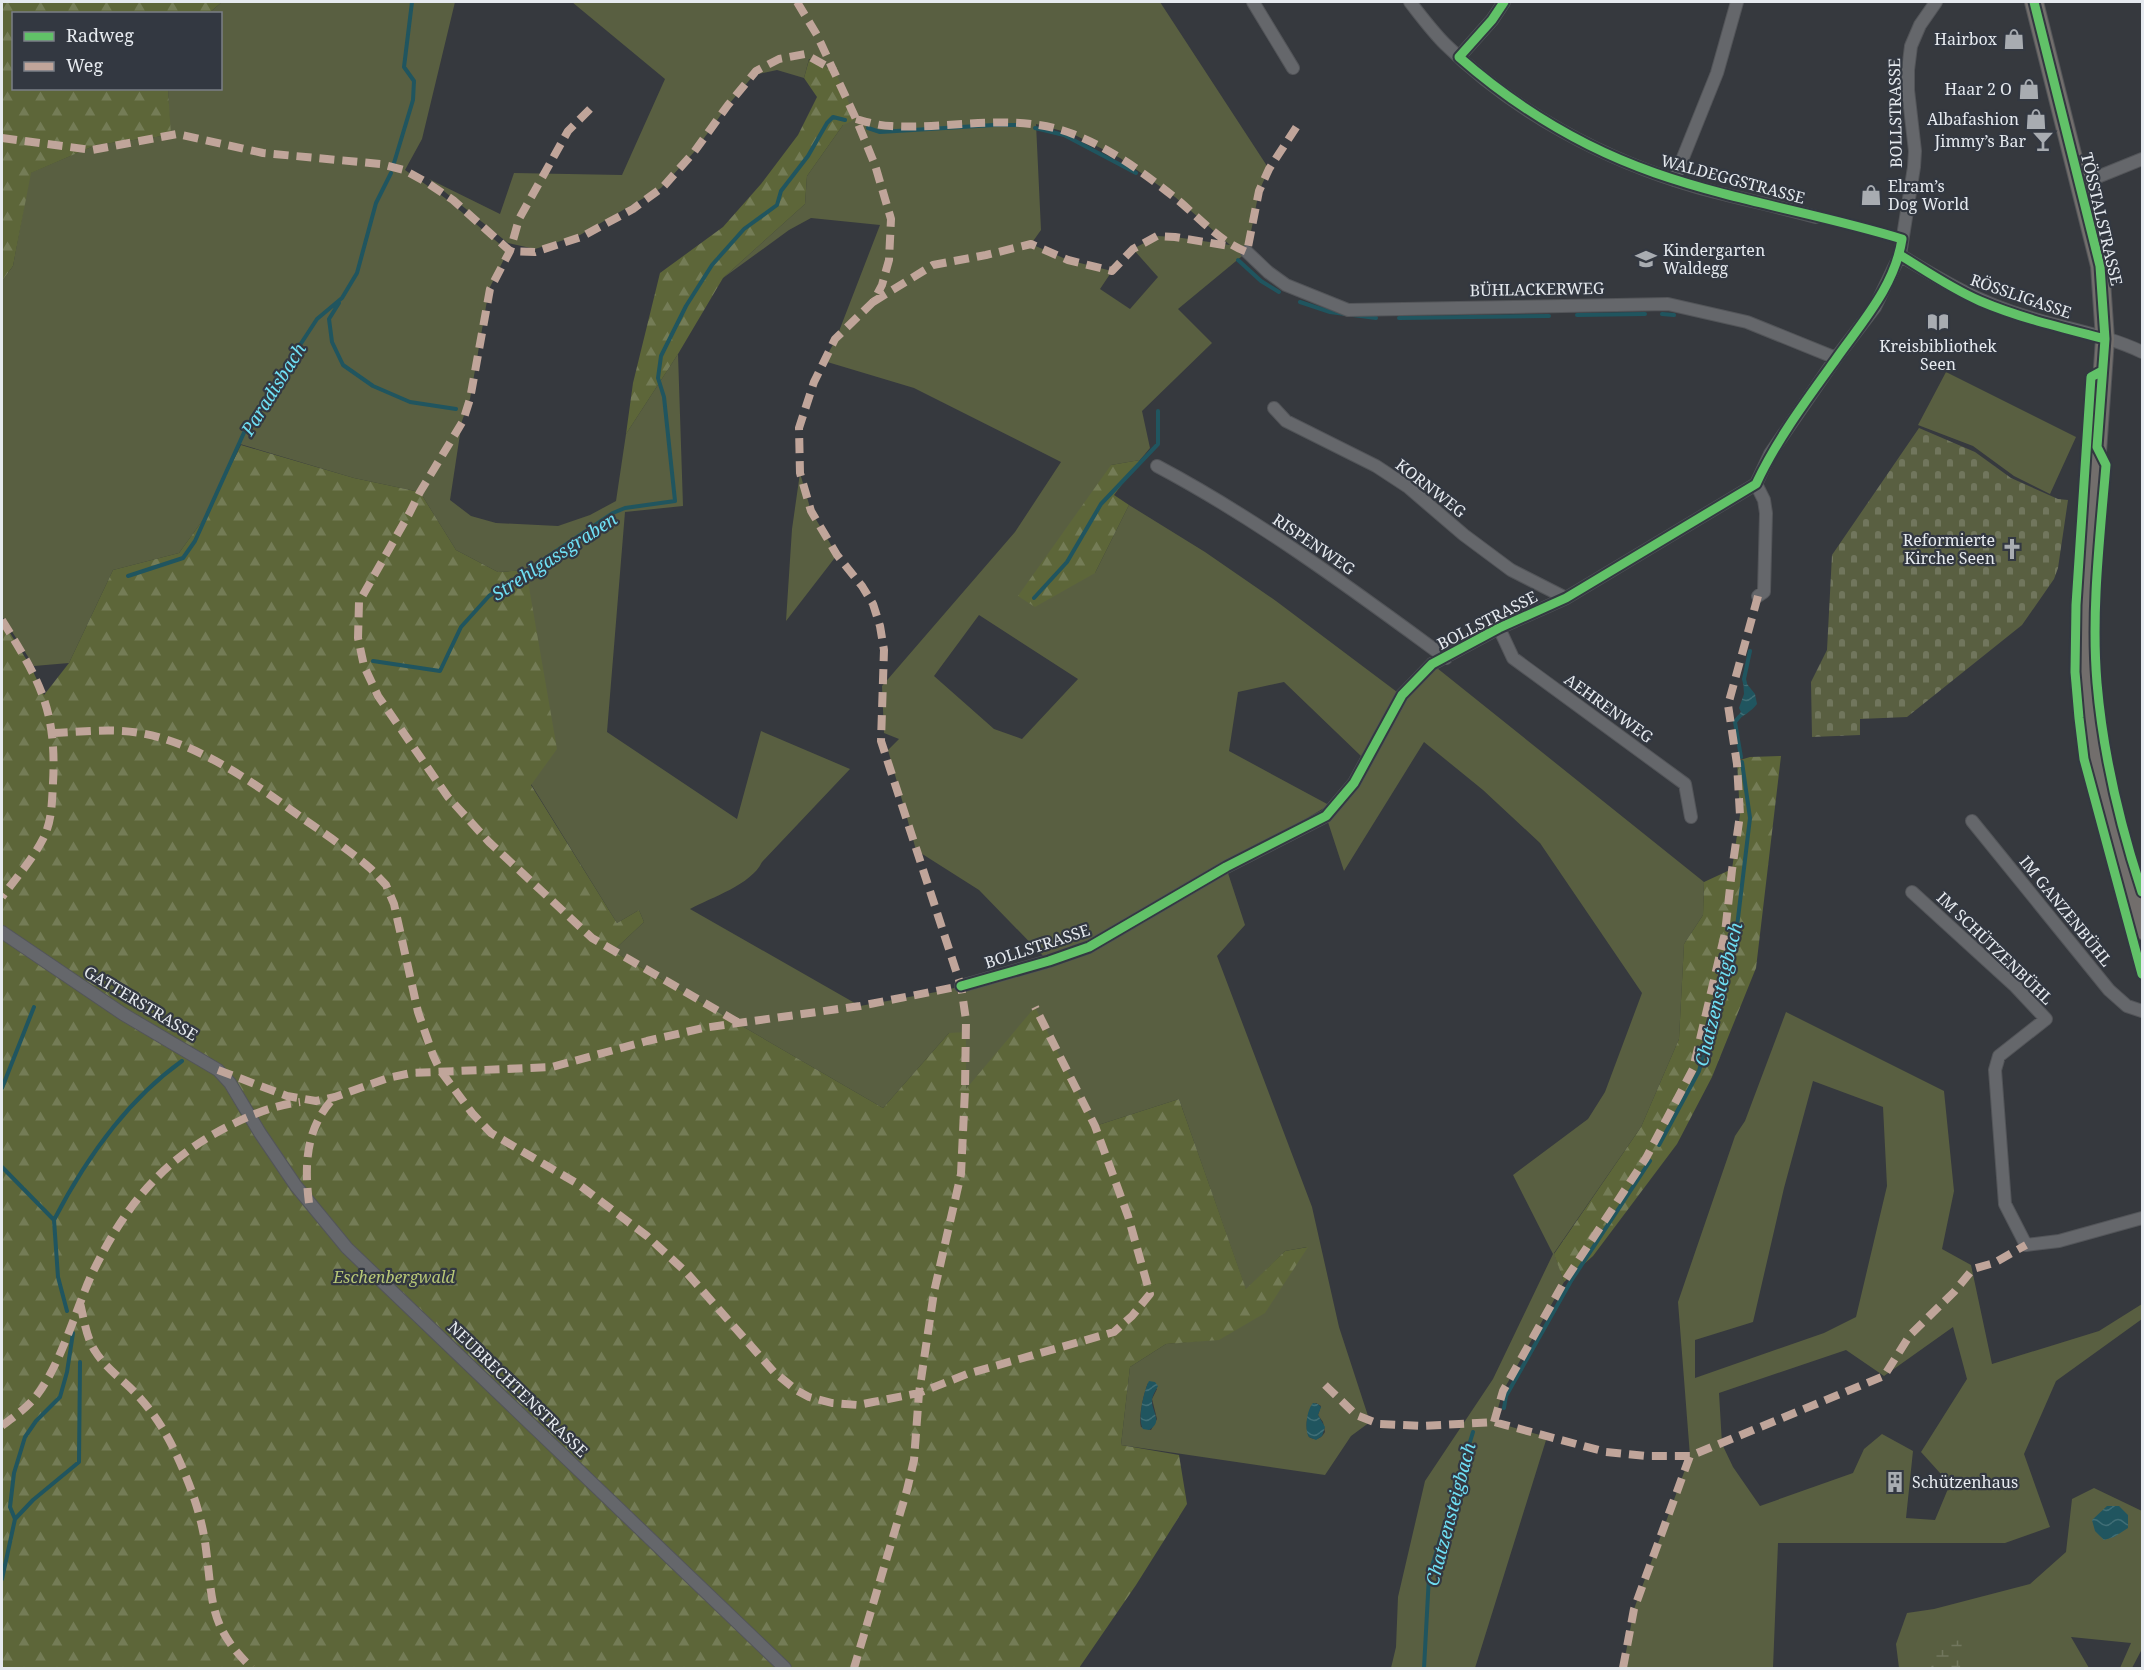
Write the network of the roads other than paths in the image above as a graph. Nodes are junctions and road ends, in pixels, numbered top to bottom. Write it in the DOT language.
graph roads {
  1 [pos="1253,2"];
  2 [pos="1410,2"];
  3 [pos="1504,2"];
  4 [pos="1737,2"];
  5 [pos="1936,2"];
  6 [pos="2034,2"];
  7 [pos="1459,57"];
  8 [pos="1293,68"];
  9 [pos="2142,159"];
  10 [pos="1674,180"];
  11 [pos="2079,182"];
  12 [pos="1816,217"];
  13 [pos="1247,252"];
  14 [pos="1900,255"];
  15 [pos="2105,339"];
  16 [pos="2142,352"];
  17 [pos="1836,358"];
  18 [pos="1274,408"];
  19 [pos="1157,466"];
  20 [pos="1756,484"];
  21 [pos="1758,596"];
  22 [pos="1566,598"];
  23 [pos="1499,628"];
  24 [pos="1446,658"];
  25 [pos="1691,817"];
  26 [pos="1971,822"];
  27 [pos="1912,892"];
  28 [pos="2142,930"];
  29 [pos="2,932"];
  30 [pos="960,986"];
  31 [pos="2142,1011"];
  32 [pos="250,1116"];
  33 [pos="2142,1218"];
  34 [pos="785,1668"];
  1 -- 8 [label="street"];
  2 -- 7 [label="street, WALDEGGSTRASSE"];
  3 -- 7 [label="street"];
  4 -- 10 [label="street"];
  5 -- 14 [label="street, BOLLSTRASSE"];
  6 -- 11 [label="main road, TÖSSTALSTRASSE"];
  7 -- 10 [label="street, WALDEGGSTRASSE"];
  9 -- 11 [label="street"];
  10 -- 12 [label="street, WALDEGGSTRASSE"];
  11 -- 15 [label="main road, TÖSSTALSTRASSE"];
  13 -- 17 [label="street, BÜHLACKERWEG"];
  14 -- 15 [label="street, RÖSSLIGASSE"];
  14 -- 17 [label="street, BOLLSTRASSE"];
  15 -- 16 [label="street, RÖSSLIGASSE"];
  15 -- 28 [label="main road, TÖSSTALSTRASSE"];
  17 -- 20 [label="street, BOLLSTRASSE"];
  18 -- 22 [label="street, KORNWEG"];
  19 -- 24 [label="street, RISPENWEG"];
  20 -- 21 [label="street"];
  20 -- 22 [label="street, BOLLSTRASSE"];
  22 -- 23 [label="street, BOLLSTRASSE"];
  23 -- 24 [label="street, BOLLSTRASSE"];
  23 -- 25 [label="street, AEHRENWEG"];
  24 -- 30 [label="street, BOLLSTRASSE"];
  26 -- 31 [label="street, IM GANZENBÜHL"];
  27 -- 33 [label="street, IM SCHÜTZENBÜHL"];
  29 -- 32 [label="street, GATTERSTRASSE"];
  32 -- 34 [label="street, NEUBRECHTENSTRASSE"];
}
